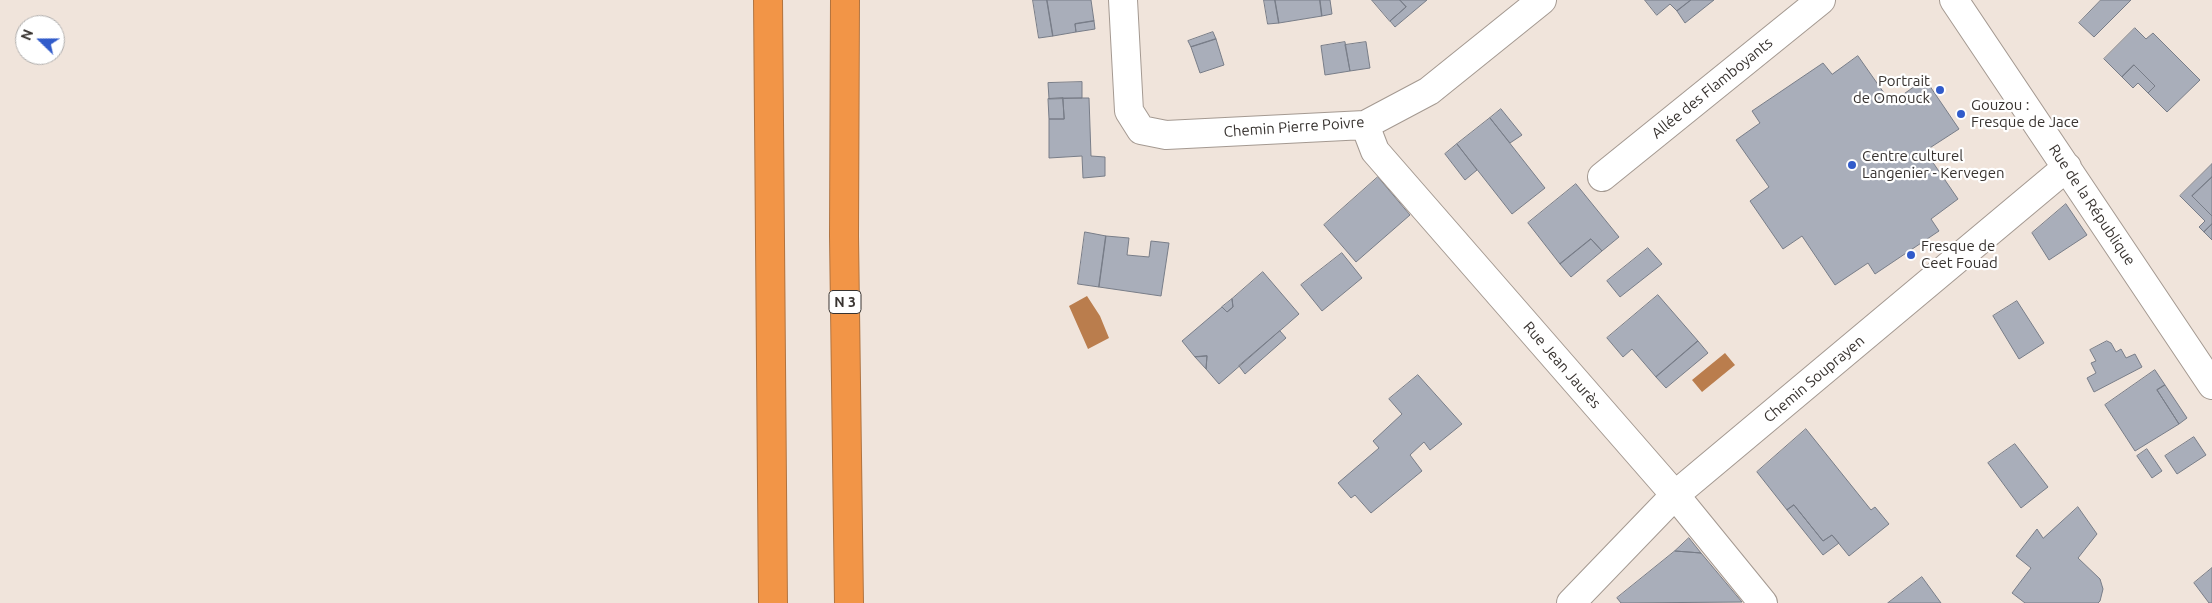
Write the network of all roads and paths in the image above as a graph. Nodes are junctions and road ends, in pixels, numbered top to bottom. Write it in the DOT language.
graph roads {
  1 [pos="768,0"];
  2 [pos="845,0"];
  3 [pos="1123,0"];
  4 [pos="1542,0"];
  5 [pos="1821,0"];
  6 [pos="1954,0"];
  7 [pos="1365,126"];
  8 [pos="2067,166"];
  9 [pos="1602,177"];
  10 [pos="2212,385"];
  11 [pos="1675,495"];
  12 [pos="772,603"];
  13 [pos="848,603"];
  14 [pos="1571,603"];
  15 [pos="1764,603"];
  1 -- 12 [label="highway"];
  2 -- 13 [label="highway, N 3"];
  3 -- 7 [label="street, Chemin Pierre Poivre"];
  4 -- 7 [label="street, Chemin Pierre Poivre"];
  5 -- 9 [label="street, Allée des Flamboyants"];
  6 -- 8 [label="street, Rue de la République"];
  7 -- 11 [label="street, Rue Jean Jaurès"];
  8 -- 10 [label="street, Rue de la République"];
  8 -- 11 [label="street, Chemin Souprayen"];
  11 -- 14 [label="street, Chemin Souprayen"];
  11 -- 15 [label="street, Rue Jean Jaurès"];
}
